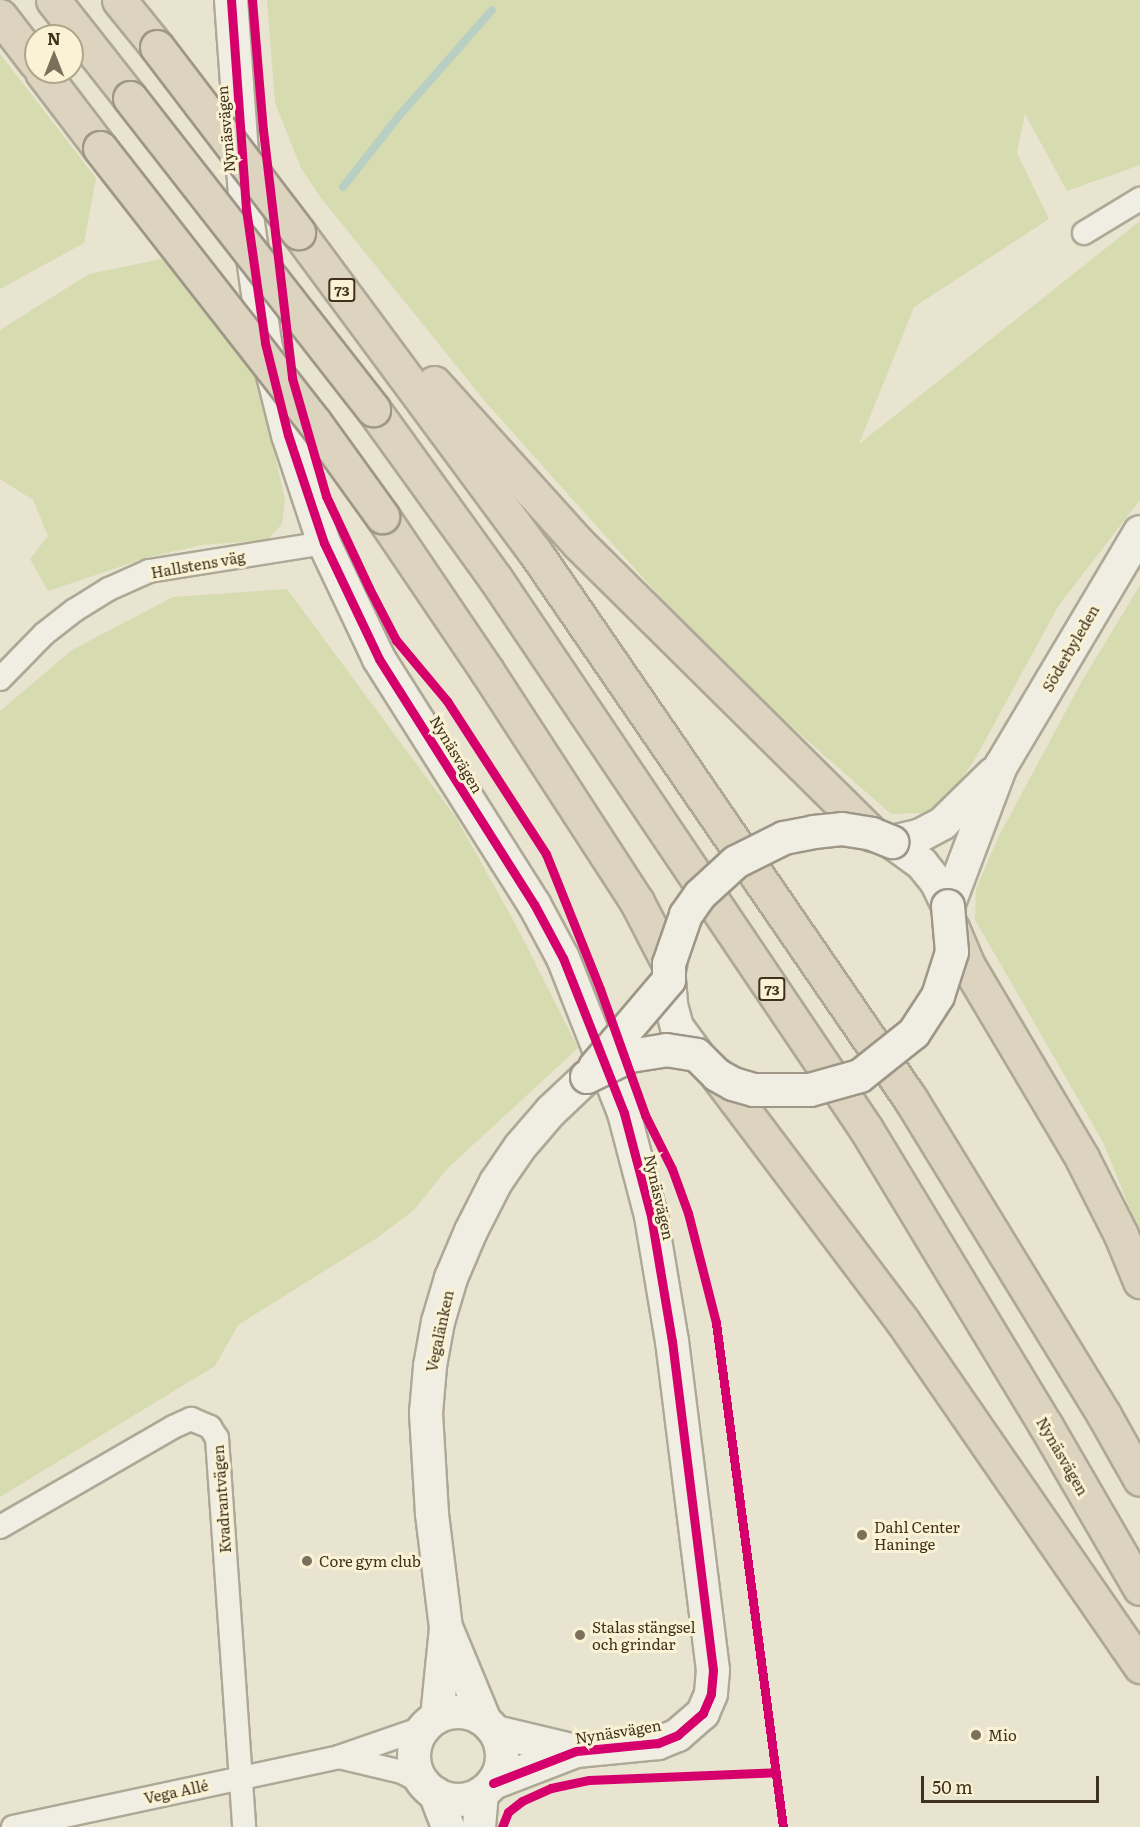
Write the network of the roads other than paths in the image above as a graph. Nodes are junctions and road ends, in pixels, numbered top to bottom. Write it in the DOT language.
graph roads {
  1 [pos="53,0"];
  2 [pos="119,0"];
  3 [pos="231,0"];
  4 [pos="0,16"];
  5 [pos="24,47"];
  6 [pos="51,84"];
  7 [pos="1140,199"];
  8 [pos="1084,232"];
  9 [pos="388,341"];
  10 [pos="1140,532"];
  11 [pos="324,543"];
  12 [pos="0,679"];
  13 [pos="1001,766"];
  14 [pos="882,838"];
  15 [pos="950,917"];
  16 [pos="669,972"];
  17 [pos="707,1065"];
  18 [pos="587,1077"];
  19 [pos="1140,1281"];
  20 [pos="1140,1479"];
  21 [pos="0,1527"];
  22 [pos="1140,1588"];
  23 [pos="446,1628"];
  24 [pos="1140,1666"];
  25 [pos="431,1722"];
  26 [pos="490,1726"];
  27 [pos="576,1751"];
  28 [pos="339,1757"];
  29 [pos="241,1777"];
  30 [pos="429,1788"];
  31 [pos="487,1788"];
  32 [pos="13,1827"];
  33 [pos="244,1827"];
  34 [pos="448,1827"];
  35 [pos="479,1827"];
  1 -- 22 [label="highway, Nynäsvägen / 73, bridge"];
  2 -- 9 [label="highway, Nynäsvägen / 73, bridge"];
  3 -- 11 [label="street, Nynäsvägen"];
  4 -- 5 [label="highway"];
  6 -- 16 [label="highway, bridge"];
  7 -- 8 [label="street"];
  9 -- 14 [label="highway"];
  9 -- 20 [label="highway, Nynäsvägen / 73"];
  10 -- 13 [label="street, Söderbyleden"];
  11 -- 12 [label="street, Hallstens väg"];
  11 -- 27 [label="street, Nynäsvägen"];
  13 -- 14 [label="street, Söderbyleden"];
  13 -- 15 [label="street, Söderbyleden"];
  14 -- 15 [label="street"];
  14 -- 16 [label="street, bridge"];
  15 -- 17 [label="street, Vegalänken, bridge"];
  15 -- 19 [label="highway"];
  16 -- 17 [label="street"];
  16 -- 18 [label="street, Vegalänken, bridge"];
  17 -- 18 [label="street, Vegalänken, bridge"];
  17 -- 24 [label="highway"];
  18 -- 23 [label="street, Vegalänken"];
  21 -- 29 [label="street, Kvadrantvägen"];
  23 -- 25 [label="street, Vegalänken"];
  23 -- 26 [label="street, Vegalänken"];
  25 -- 26 [label="street"];
  25 -- 28 [label="street, Vega Allé"];
  25 -- 30 [label="street"];
  26 -- 27 [label="street, Nynäsvägen"];
  26 -- 31 [label="street"];
  27 -- 31 [label="street, Nynäsvägen"];
  28 -- 29 [label="street, Vega Allé"];
  28 -- 30 [label="street, Vega Allé"];
  29 -- 32 [label="street, Vega Allé"];
  29 -- 33 [label="street, Kvadrantvägen"];
  30 -- 31 [label="street"];
  30 -- 34 [label="street"];
  31 -- 35 [label="street"];
}
